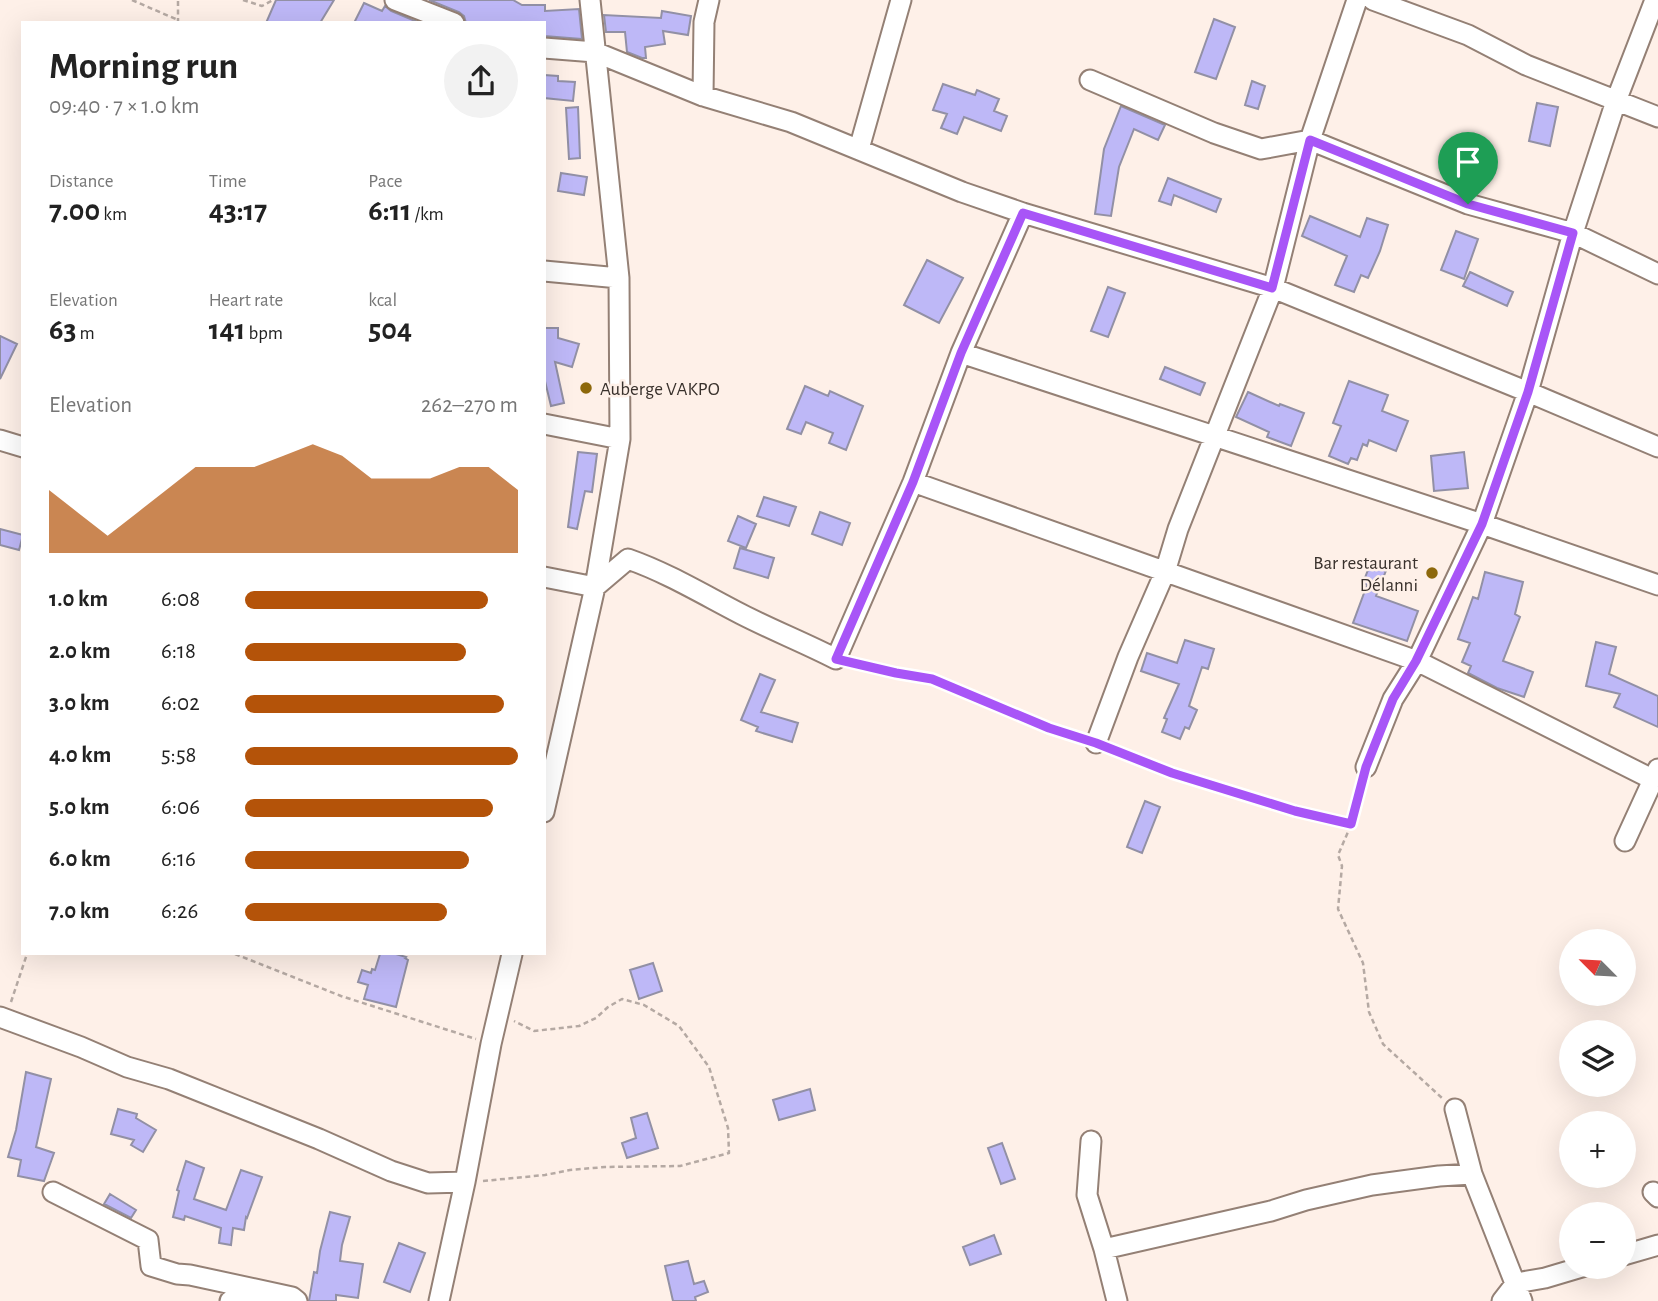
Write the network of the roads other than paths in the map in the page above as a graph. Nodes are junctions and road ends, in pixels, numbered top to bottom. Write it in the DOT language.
graph roads {
  1 [pos="395,0"];
  2 [pos="590,0"];
  3 [pos="709,0"];
  4 [pos="901,0"];
  5 [pos="1357,0"];
  6 [pos="1373,0"];
  7 [pos="1655,0"];
  8 [pos="449,21"];
  9 [pos="546,48"];
  10 [pos="595,52"];
  11 [pos="1090,80"];
  12 [pos="704,96"];
  13 [pos="1616,100"];
  14 [pos="1658,117"];
  15 [pos="1310,140"];
  16 [pos="859,149"];
  17 [pos="1023,213"];
  18 [pos="1573,233"];
  19 [pos="546,271"];
  20 [pos="1658,274"];
  21 [pos="619,278"];
  22 [pos="1272,288"];
  23 [pos="961,353"];
  24 [pos="1528,392"];
  25 [pos="546,424"];
  26 [pos="1214,436"];
  27 [pos="620,439"];
  28 [pos="0,440"];
  29 [pos="21,446"];
  30 [pos="1658,447"];
  31 [pos="913,482"];
  32 [pos="1482,524"];
  33 [pos="1165,572"];
  34 [pos="546,577"];
  35 [pos="1658,585"];
  36 [pos="596,587"];
  37 [pos="1416,661"];
  38 [pos="1096,743"];
  39 [pos="1366,767"];
  40 [pos="1655,773"];
  41 [pos="546,803"];
  42 [pos="1625,841"];
  43 [pos="512,955"];
  44 [pos="2,1017"];
  45 [pos="1455,1109"];
  46 [pos="1091,1141"];
  47 [pos="1472,1174"];
  48 [pos="465,1182"];
  49 [pos="54,1192"];
  50 [pos="1658,1245"];
  51 [pos="1104,1249"];
  52 [pos="1636,1251"];
  53 [pos="1559,1274"];
  54 [pos="1519,1292"];
  55 [pos="295,1299"];
  56 [pos="230,1301"];
  57 [pos="439,1301"];
  58 [pos="1117,1301"];
  59 [pos="1502,1301"];
  1 -- 8 [label="street"];
  2 -- 10 [label="street"];
  3 -- 12 [label="street"];
  4 -- 16 [label="street"];
  5 -- 15 [label="street"];
  6 -- 13 [label="street"];
  7 -- 13 [label="street"];
  9 -- 10 [label="street"];
  10 -- 12 [label="street"];
  10 -- 21 [label="street"];
  11 -- 15 [label="street"];
  12 -- 16 [label="street"];
  13 -- 14 [label="street"];
  13 -- 18 [label="street"];
  15 -- 18 [label="street"];
  15 -- 22 [label="street"];
  16 -- 17 [label="street"];
  17 -- 22 [label="street"];
  17 -- 23 [label="street"];
  18 -- 20 [label="street"];
  18 -- 24 [label="street"];
  19 -- 21 [label="street"];
  21 -- 27 [label="street"];
  22 -- 24 [label="street"];
  22 -- 26 [label="street"];
  23 -- 26 [label="street"];
  23 -- 31 [label="street"];
  24 -- 30 [label="street"];
  24 -- 32 [label="street"];
  25 -- 27 [label="street"];
  26 -- 32 [label="street"];
  26 -- 33 [label="street"];
  27 -- 36 [label="street"];
  28 -- 29 [label="street"];
  31 -- 33 [label="street"];
  31 -- 36 [label="street"];
  32 -- 35 [label="street"];
  32 -- 37 [label="street"];
  33 -- 37 [label="street"];
  33 -- 38 [label="street"];
  34 -- 36 [label="street"];
  36 -- 41 [label="street"];
  37 -- 39 [label="street"];
  37 -- 40 [label="street"];
  40 -- 42 [label="street"];
  43 -- 48 [label="street"];
  44 -- 48 [label="street"];
  45 -- 47 [label="street"];
  46 -- 51 [label="street"];
  47 -- 51 [label="street"];
  47 -- 54 [label="street"];
  48 -- 57 [label="street"];
  49 -- 55 [label="street"];
  50 -- 52 [label="street"];
  51 -- 58 [label="street"];
  53 -- 54 [label="street"];
  54 -- 59 [label="street"];
  55 -- 56 [label="street"];
}
